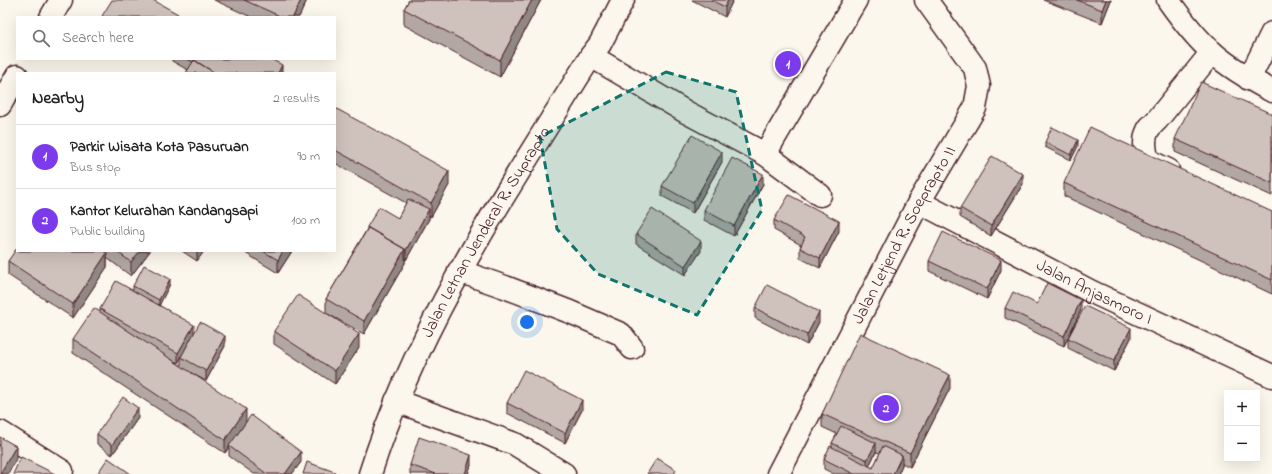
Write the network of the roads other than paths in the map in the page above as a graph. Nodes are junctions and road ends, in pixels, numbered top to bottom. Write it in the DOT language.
graph roads {
  1 [pos="61,0"];
  2 [pos="623,0"];
  3 [pos="856,0"];
  4 [pos="926,0"];
  5 [pos="1168,0"];
  6 [pos="1185,8"];
  7 [pos="52,16"];
  8 [pos="1272,33"];
  9 [pos="1212,52"];
  10 [pos="591,56"];
  11 [pos="26,60"];
  12 [pos="19,72"];
  13 [pos="16,78"];
  14 [pos="1249,79"];
  15 [pos="1272,91"];
  16 [pos="0,105"];
  17 [pos="765,154"];
  18 [pos="1188,180"];
  19 [pos="820,195"];
  20 [pos="919,202"];
  21 [pos="459,271"];
  22 [pos="632,348"];
  23 [pos="1272,376"];
  24 [pos="396,401"];
  25 [pos="0,432"];
  26 [pos="62,470"];
  27 [pos="370,474"];
  28 [pos="564,474"];
  29 [pos="778,474"];
  1 -- 7 [label="main road"];
  2 -- 10 [label="main road, Jalan Letnan Jenderal R. Suprapto"];
  3 -- 17 [label="main road"];
  4 -- 20 [label="main road, Jalan Letjend R. Soeprapto II"];
  5 -- 6 [label="main road"];
  6 -- 9 [label="main road"];
  8 -- 14 [label="main road"];
  9 -- 14 [label="main road"];
  9 -- 18 [label="main road"];
  10 -- 17 [label="main road"];
  10 -- 21 [label="main road, Jalan Letnan Jenderal R. Suprapto"];
  11 -- 12 [label="main road"];
  13 -- 16 [label="main road"];
  14 -- 15 [label="main road"];
  17 -- 19 [label="main road"];
  20 -- 23 [label="main road, Jalan Anjasmoro I"];
  20 -- 29 [label="main road, Jalan Letjend R. Soeprapto II"];
  21 -- 22 [label="main road"];
  21 -- 24 [label="main road, Jalan Letnan Jenderal R. Suprapto"];
  24 -- 27 [label="main road, Jalan Letnan Jenderal R. Suprapto"];
  24 -- 28 [label="main road"];
  25 -- 26 [label="main road"];
}
